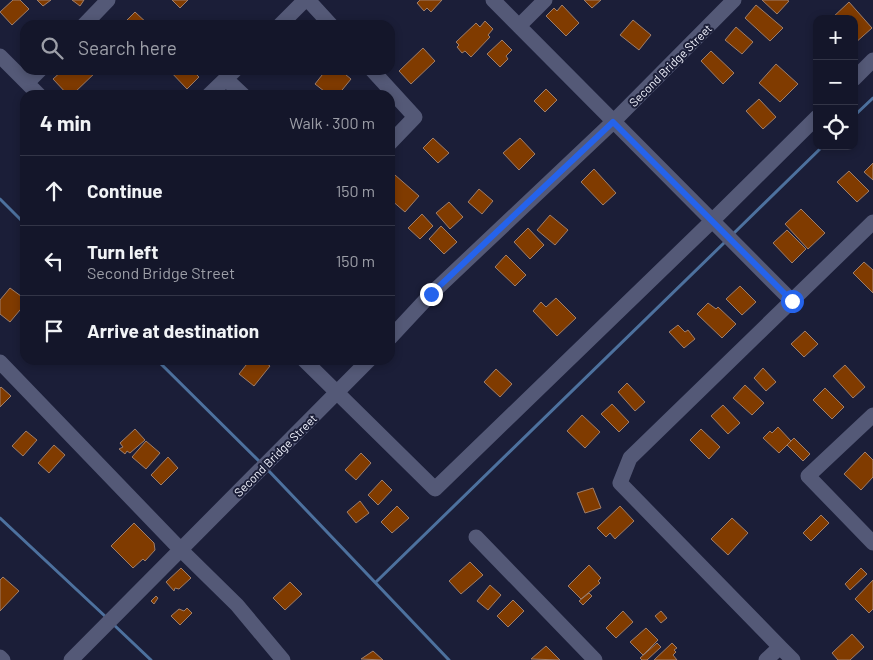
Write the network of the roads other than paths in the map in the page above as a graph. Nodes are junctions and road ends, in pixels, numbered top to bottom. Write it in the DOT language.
graph roads {
  1 [pos="108,0"];
  2 [pos="306,0"];
  3 [pos="493,0"];
  4 [pos="545,0"];
  5 [pos="734,0"];
  6 [pos="89,20"];
  7 [pos="285,20"];
  8 [pos="325,20"];
  9 [pos="519,26"];
  10 [pos="0,56"];
  11 [pos="873,60"];
  12 [pos="35,75"];
  13 [pos="229,75"];
  14 [pos="231,75"];
  15 [pos="377,75"];
  16 [pos="858,75"];
  17 [pos="27,83"];
  18 [pos="34,90"];
  19 [pos="214,90"];
  20 [pos="240,90"];
  21 [pos="390,90"];
  22 [pos="395,95"];
  23 [pos="813,121"];
  24 [pos="613,122"];
  25 [pos="395,138"];
  26 [pos="873,222"];
  27 [pos="717,226"];
  28 [pos="792,301"];
  29 [pos="395,333"];
  30 [pos="0,362"];
  31 [pos="309,365"];
  32 [pos="364,365"];
  33 [pos="338,393"];
  34 [pos="873,415"];
  35 [pos="476,537"];
  36 [pos="873,543"];
  37 [pos="181,550"];
  38 [pos="787,654"];
  39 [pos="0,657"];
  40 [pos="3,660"];
  41 [pos="72,660"];
  42 [pos="283,660"];
  43 [pos="595,660"];
  44 [pos="766,660"];
  1 -- 6 [label="street"];
  2 -- 7 [label="street"];
  2 -- 8 [label="street"];
  3 -- 9 [label="street"];
  4 -- 9 [label="street"];
  5 -- 24 [label="street, Second Bridge Street"];
  9 -- 24 [label="street"];
  10 -- 17 [label="street"];
  11 -- 16 [label="street"];
  12 -- 17 [label="street"];
  13 -- 19 [label="street"];
  14 -- 20 [label="street"];
  15 -- 21 [label="street"];
  17 -- 18 [label="street"];
  22 -- 25 [label="street"];
  23 -- 27 [label="street"];
  24 -- 27 [label="street"];
  24 -- 29 [label="street, Second Bridge Street"];
  26 -- 28 [label="street"];
  27 -- 28 [label="street"];
  27 -- 33 [label="street"];
  28 -- 38 [label="street"];
  30 -- 37 [label="street"];
  31 -- 33 [label="street"];
  32 -- 33 [label="street, Second Bridge Street"];
  33 -- 37 [label="street, Second Bridge Street"];
  34 -- 36 [label="street"];
  35 -- 43 [label="street"];
  37 -- 41 [label="street, Second Bridge Street"];
  37 -- 42 [label="street"];
  38 -- 44 [label="street"];
  39 -- 40 [label="street"];
}
